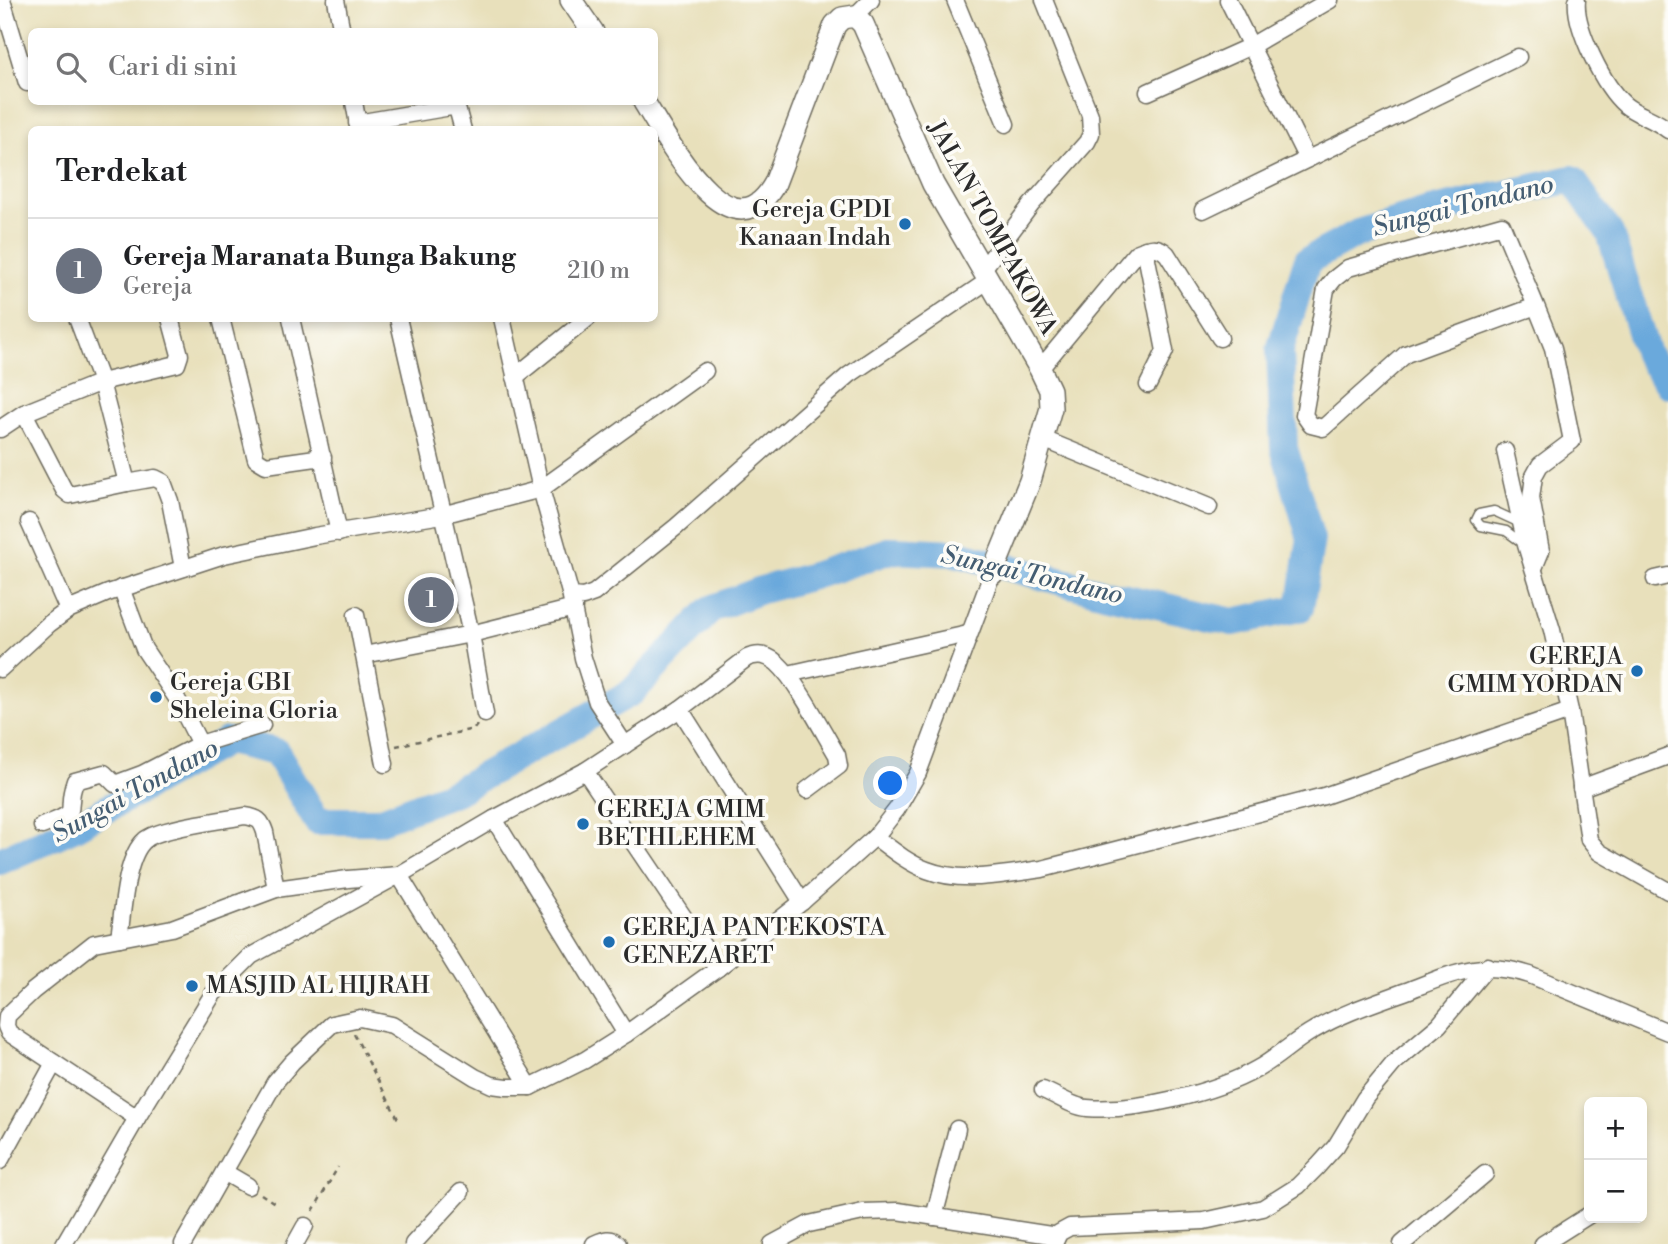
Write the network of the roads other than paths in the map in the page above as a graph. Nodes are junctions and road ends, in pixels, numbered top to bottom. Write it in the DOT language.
graph roads {
  1 [pos="2,0"];
  2 [pos="337,0"];
  3 [pos="570,0"];
  4 [pos="871,0"];
  5 [pos="955,0"];
  6 [pos="1044,0"];
  7 [pos="1228,0"];
  8 [pos="1330,0"];
  9 [pos="1577,0"];
  10 [pos="855,16"];
  11 [pos="341,28"];
  12 [pos="590,28"];
  13 [pos="1251,46"];
  14 [pos="1518,57"];
  15 [pos="27,83"];
  16 [pos="1148,92"];
  17 [pos="354,105"];
  18 [pos="646,105"];
  19 [pos="1006,124"];
  20 [pos="358,126"];
  21 [pos="462,126"];
  22 [pos="1668,130"];
  23 [pos="1307,159"];
  24 [pos="1203,210"];
  25 [pos="1145,249"];
  26 [pos="986,275"];
  27 [pos="1536,306"];
  28 [pos="78,322"];
  29 [pos="171,322"];
  30 [pos="222,322"];
  31 [pos="292,322"];
  32 [pos="399,322"];
  33 [pos="503,322"];
  34 [pos="583,322"];
  35 [pos="1220,338"];
  36 [pos="1040,369"];
  37 [pos="705,370"];
  38 [pos="515,377"];
  39 [pos="101,383"];
  40 [pos="1148,385"];
  41 [pos="24,413"];
  42 [pos="0,429"];
  43 [pos="1044,439"];
  44 [pos="1505,451"];
  45 [pos="323,457"];
  46 [pos="127,483"];
  47 [pos="541,489"];
  48 [pos="1209,507"];
  49 [pos="442,515"];
  50 [pos="29,522"];
  51 [pos="1523,524"];
  52 [pos="339,533"];
  53 [pos="1526,545"];
  54 [pos="183,568"];
  55 [pos="1534,568"];
  56 [pos="992,574"];
  57 [pos="121,588"];
  58 [pos="572,602"];
  59 [pos="68,610"];
  60 [pos="356,615"];
  61 [pos="471,634"];
  62 [pos="968,634"];
  63 [pos="365,655"];
  64 [pos="0,669"];
  65 [pos="788,674"];
  66 [pos="680,709"];
  67 [pos="1570,712"];
  68 [pos="485,714"];
  69 [pos="262,725"];
  70 [pos="200,744"];
  71 [pos="625,745"];
  72 [pos="1668,756"];
  73 [pos="384,757"];
  74 [pos="585,771"];
  75 [pos="1581,788"];
  76 [pos="807,790"];
  77 [pos="494,819"];
  78 [pos="42,827"];
  79 [pos="876,837"];
  80 [pos="399,875"];
  81 [pos="276,889"];
  82 [pos="1668,891"];
  83 [pos="802,902"];
  84 [pos="119,938"];
  85 [pos="1488,966"];
  86 [pos="718,968"];
  87 [pos="1668,1032"];
  88 [pos="626,1034"];
  89 [pos="54,1063"];
  90 [pos="530,1087"];
  91 [pos="1043,1090"];
  92 [pos="137,1118"];
  93 [pos="957,1129"];
  94 [pos="0,1161"];
  95 [pos="224,1172"];
  96 [pos="1486,1174"];
  97 [pos="248,1186"];
  98 [pos="461,1192"];
  99 [pos="934,1217"];
  100 [pos="1584,1218"];
  101 [pos="305,1226"];
  102 [pos="1055,1240"];
  103 [pos="64,1244"];
  104 [pos="183,1244"];
  105 [pos="295,1244"];
  106 [pos="413,1244"];
  107 [pos="594,1244"];
  108 [pos="618,1244"];
  109 [pos="772,1244"];
  110 [pos="1402,1244"];
  111 [pos="1544,1244"];
  1 -- 15 [label="street"];
  2 -- 11 [label="street"];
  3 -- 12 [label="street"];
  4 -- 10 [label="street"];
  5 -- 19 [label="street"];
  6 -- 26 [label="street"];
  7 -- 13 [label="street"];
  8 -- 13 [label="street"];
  9 -- 22 [label="street"];
  10 -- 18 [label="street"];
  10 -- 26 [label="street, JALAN TOMPAKOWA"];
  13 -- 16 [label="street"];
  13 -- 23 [label="street"];
  14 -- 23 [label="street"];
  17 -- 20 [label="street"];
  20 -- 21 [label="street"];
  23 -- 24 [label="street"];
  25 -- 35 [label="street"];
  25 -- 36 [label="street"];
  25 -- 40 [label="street"];
  26 -- 36 [label="street, JALAN TOMPAKOWA"];
  26 -- 58 [label="street"];
  27 -- 27 [label="street"];
  27 -- 55 [label="street"];
  28 -- 39 [label="street"];
  29 -- 39 [label="street"];
  30 -- 45 [label="street"];
  31 -- 45 [label="street"];
  32 -- 49 [label="street"];
  33 -- 38 [label="street"];
  34 -- 38 [label="street"];
  36 -- 43 [label="street, JALAN TOMPAKOWA"];
  37 -- 47 [label="street"];
  38 -- 47 [label="street"];
  39 -- 41 [label="street"];
  39 -- 46 [label="street"];
  41 -- 42 [label="street"];
  41 -- 46 [label="street"];
  43 -- 48 [label="street"];
  43 -- 56 [label="street, JALAN TOMPAKOWA"];
  44 -- 51 [label="street"];
  45 -- 52 [label="street"];
  46 -- 54 [label="street"];
  47 -- 49 [label="street"];
  47 -- 58 [label="street"];
  49 -- 52 [label="street"];
  49 -- 61 [label="street"];
  50 -- 59 [label="street"];
  51 -- 53 [label="street"];
  51 -- 53 [label="lane"];
  52 -- 54 [label="street"];
  53 -- 55 [label="street"];
  54 -- 57 [label="street"];
  55 -- 67 [label="street"];
  56 -- 62 [label="street"];
  57 -- 59 [label="street"];
  57 -- 70 [label="street"];
  58 -- 61 [label="street"];
  58 -- 71 [label="street"];
  59 -- 64 [label="street"];
  60 -- 63 [label="street"];
  61 -- 63 [label="street"];
  61 -- 68 [label="street"];
  62 -- 65 [label="street"];
  62 -- 79 [label="street"];
  63 -- 73 [label="street"];
  65 -- 66 [label="street"];
  65 -- 76 [label="street"];
  66 -- 71 [label="street"];
  66 -- 83 [label="street"];
  67 -- 75 [label="street"];
  67 -- 79 [label="street"];
  69 -- 70 [label="street"];
  70 -- 78 [label="street"];
  71 -- 74 [label="street"];
  72 -- 75 [label="street"];
  74 -- 77 [label="street"];
  74 -- 86 [label="street"];
  75 -- 82 [label="street"];
  77 -- 80 [label="street"];
  77 -- 88 [label="street"];
  79 -- 83 [label="street"];
  80 -- 81 [label="street"];
  80 -- 90 [label="street"];
  80 -- 92 [label="street"];
  81 -- 84 [label="street"];
  81 -- 84 [label="street"];
  83 -- 86 [label="street"];
  84 -- 89 [label="street"];
  85 -- 87 [label="street"];
  85 -- 91 [label="street"];
  85 -- 102 [label="street"];
  86 -- 88 [label="street"];
  88 -- 90 [label="street"];
  89 -- 92 [label="street"];
  89 -- 94 [label="street"];
  90 -- 95 [label="street"];
  92 -- 103 [label="street"];
  93 -- 99 [label="street"];
  95 -- 97 [label="street"];
  95 -- 104 [label="street"];
  96 -- 110 [label="street"];
  98 -- 106 [label="street"];
  99 -- 102 [label="street"];
  99 -- 109 [label="street"];
  100 -- 111 [label="street"];
  101 -- 105 [label="street"];
  107 -- 108 [label="street"];
}
